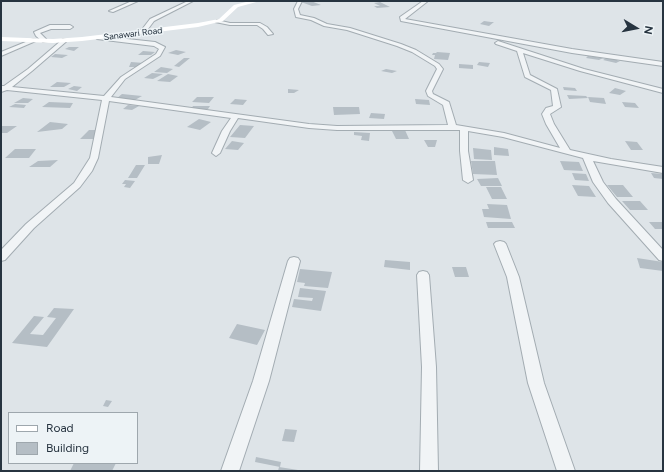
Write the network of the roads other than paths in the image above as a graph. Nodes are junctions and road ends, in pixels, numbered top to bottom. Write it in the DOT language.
graph roads {
  1 [pos="136,1"];
  2 [pos="190,1"];
  3 [pos="257,1"];
  4 [pos="300,1"];
  5 [pos="426,1"];
  6 [pos="111,11"];
  7 [pos="218,21"];
  8 [pos="70,26"];
  9 [pos="143,32"];
  10 [pos="471,33"];
  11 [pos="270,34"];
  12 [pos="99,38"];
  13 [pos="1,39"];
  14 [pos="35,40"];
  15 [pos="66,40"];
  16 [pos="44,41"];
  17 [pos="520,50"];
  18 [pos="1,54"];
  19 [pos="663,64"];
  20 [pos="3,89"];
  21 [pos="663,91"];
  22 [pos="106,98"];
  23 [pos="236,116"];
  24 [pos="453,127"];
  25 [pos="464,128"];
  26 [pos="567,152"];
  27 [pos="216,153"];
  28 [pos="587,157"];
  29 [pos="663,170"];
  30 [pos="468,180"];
  31 [pos="500,244"];
  32 [pos="6,247"];
  33 [pos="1,257"];
  34 [pos="663,257"];
  35 [pos="294,261"];
  36 [pos="423,275"];
  37 [pos="230,471"];
  38 [pos="429,471"];
  39 [pos="566,471"];
  1 -- 6 [label="street"];
  2 -- 9 [label="street"];
  3 -- 7 [label="street, Sanawari Road"];
  4 -- 24 [label="street"];
  5 -- 10 [label="street"];
  7 -- 9 [label="street, Sanawari Road"];
  7 -- 11 [label="street"];
  8 -- 16 [label="street"];
  9 -- 12 [label="street, Sanawari Road"];
  10 -- 17 [label="street"];
  10 -- 19 [label="street"];
  12 -- 15 [label="street, Sanawari Road"];
  12 -- 22 [label="street"];
  13 -- 14 [label="street, Sanawari Road"];
  14 -- 16 [label="street, Sanawari Road"];
  14 -- 18 [label="street"];
  15 -- 16 [label="street, Sanawari Road"];
  15 -- 20 [label="street"];
  17 -- 21 [label="street"];
  17 -- 26 [label="street"];
  20 -- 22 [label="street"];
  22 -- 23 [label="street"];
  22 -- 32 [label="street"];
  23 -- 24 [label="street"];
  23 -- 27 [label="street"];
  24 -- 25 [label="street"];
  25 -- 26 [label="street"];
  25 -- 30 [label="street"];
  26 -- 28 [label="street"];
  28 -- 29 [label="street"];
  28 -- 34 [label="street"];
  31 -- 39 [label="street"];
  32 -- 33 [label="street"];
  35 -- 37 [label="street"];
  36 -- 38 [label="street"];
}
